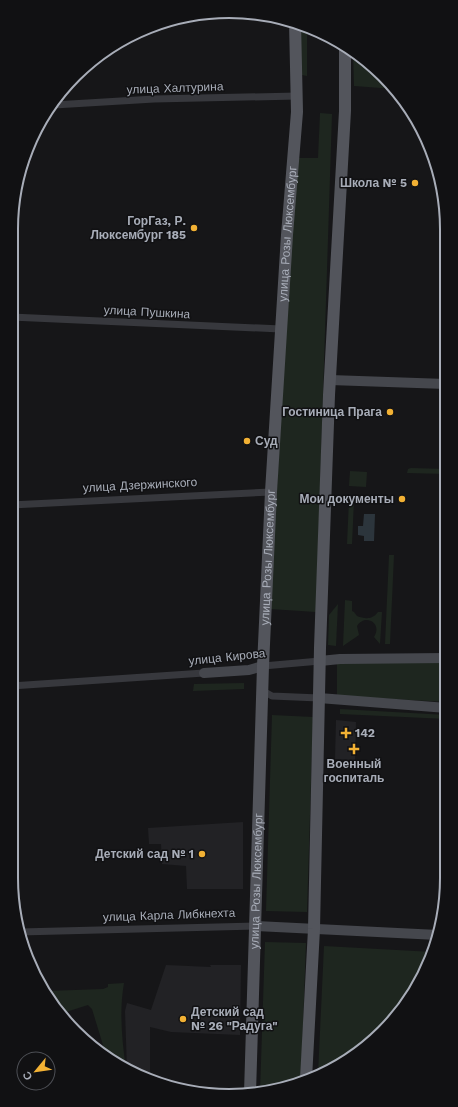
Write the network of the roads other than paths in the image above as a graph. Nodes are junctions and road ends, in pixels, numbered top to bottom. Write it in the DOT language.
graph roads {
  1 [pos="296,29"];
  2 [pos="345,53"];
  3 [pos="297,96"];
  4 [pos="59,105"];
  5 [pos="18,317"];
  6 [pos="281,329"];
  7 [pos="330,380"];
  8 [pos="440,384"];
  9 [pos="271,492"];
  10 [pos="18,505"];
  11 [pos="440,658"];
  12 [pos="320,661"];
  13 [pos="263,666"];
  14 [pos="204,673"];
  15 [pos="18,686"];
  16 [pos="262,691"];
  17 [pos="319,698"];
  18 [pos="440,708"];
  19 [pos="256,926"];
  20 [pos="314,929"];
  21 [pos="25,932"];
  22 [pos="432,935"];
  23 [pos="306,1074"];
  24 [pos="250,1088"];
  1 -- 3 [label="main road, улица Розы Люксембург"];
  2 -- 7 [label="main road"];
  3 -- 4 [label="street, улица Халтурина"];
  3 -- 6 [label="main road, улица Розы Люксембург"];
  5 -- 6 [label="street, улица Пушкина"];
  6 -- 9 [label="main road, улица Розы Люксембург"];
  7 -- 8 [label="street"];
  7 -- 12 [label="main road"];
  9 -- 10 [label="street, улица Дзержинского"];
  9 -- 13 [label="main road, улица Розы Люксембург"];
  11 -- 12 [label="street, улица Кирова"];
  12 -- 13 [label="street, улица Кирова"];
  12 -- 17 [label="main road"];
  13 -- 14 [label="street, улица Кирова"];
  13 -- 16 [label="main road, улица Розы Люксембург"];
  14 -- 15 [label="street, улица Кирова"];
  16 -- 17 [label="street"];
  16 -- 19 [label="main road, улица Розы Люксембург"];
  17 -- 18 [label="street"];
  17 -- 20 [label="main road"];
  19 -- 20 [label="street, улица Карла Либкнехта"];
  19 -- 21 [label="street, улица Карла Либкнехта"];
  19 -- 24 [label="main road, улица Розы Люксембург"];
  20 -- 22 [label="street, улица Карла Либкнехта"];
  20 -- 23 [label="main road"];
}
